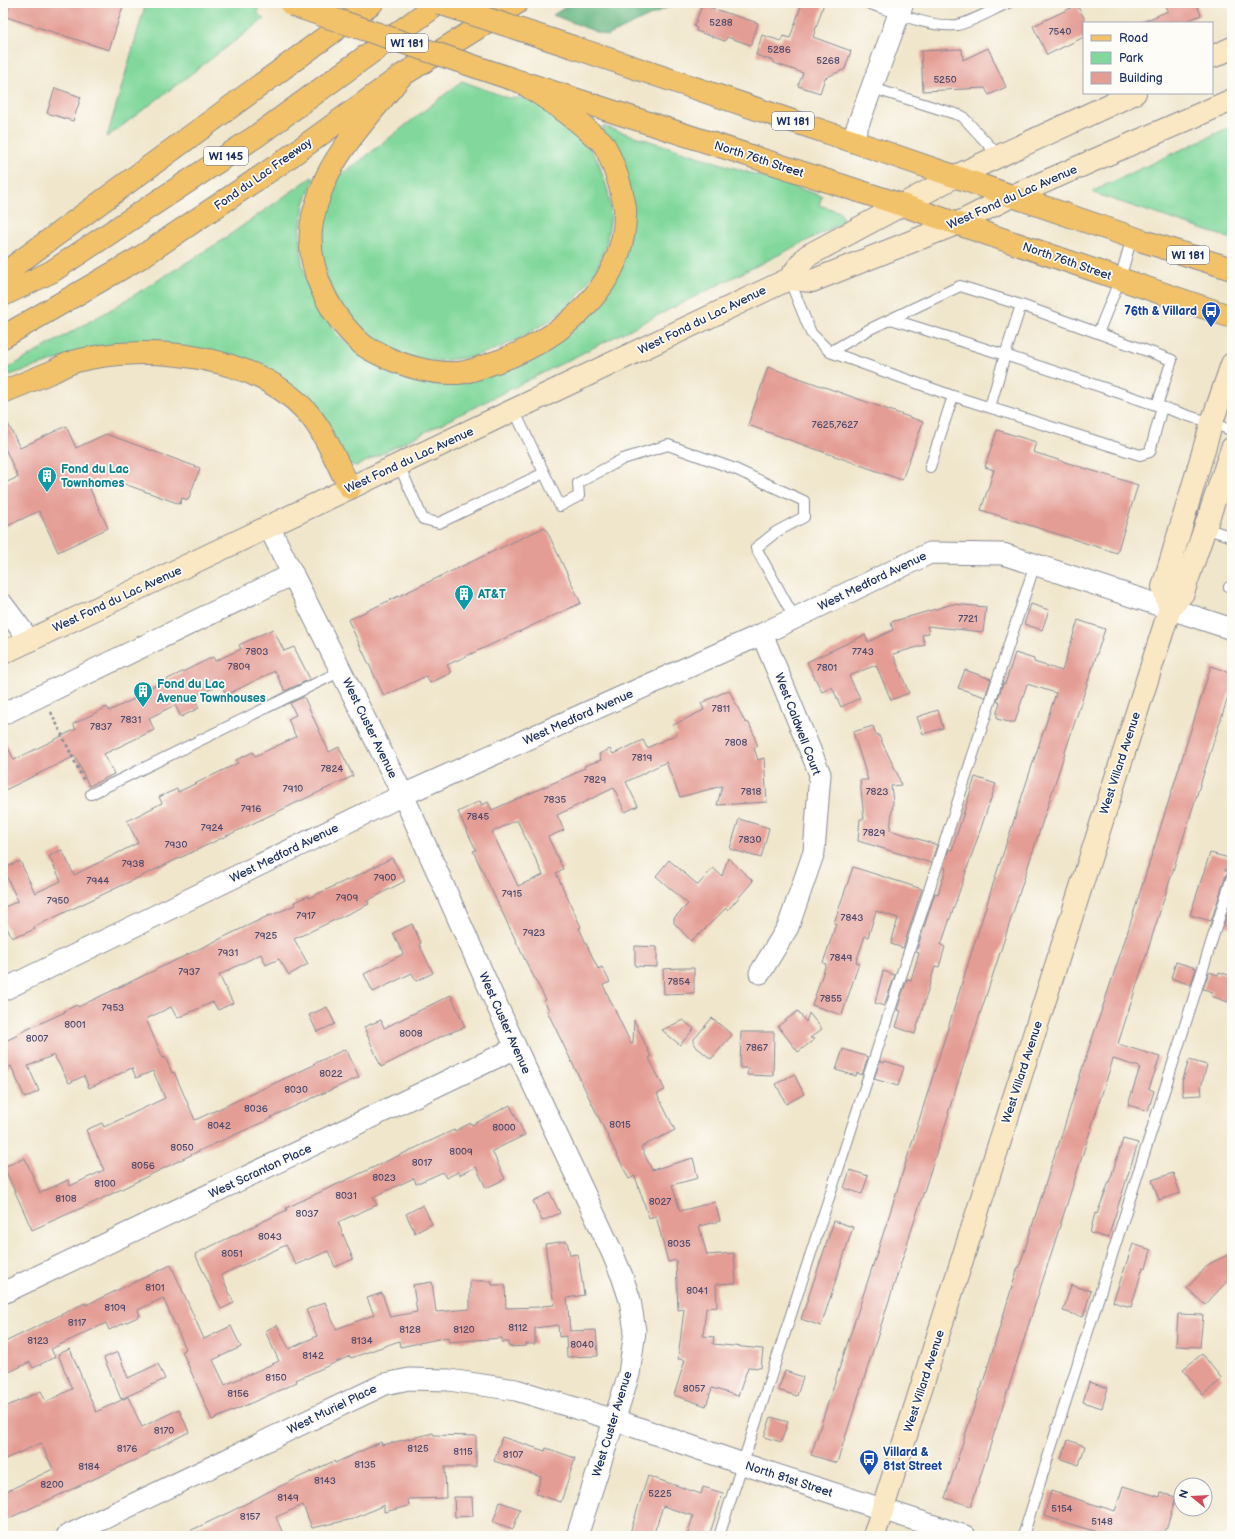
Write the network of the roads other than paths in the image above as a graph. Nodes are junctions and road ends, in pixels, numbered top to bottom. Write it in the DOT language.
graph roads {
  1 [pos="372,3"];
  2 [pos="439,3"];
  3 [pos="517,3"];
  4 [pos="868,3"];
  5 [pos="1008,3"];
  6 [pos="289,4"];
  7 [pos="901,9"];
  8 [pos="1232,48"];
  9 [pos="1213,57"];
  10 [pos="401,76"];
  11 [pos="521,82"];
  12 [pos="872,88"];
  13 [pos="1133,94"];
  14 [pos="1232,100"];
  15 [pos="852,141"];
  16 [pos="998,156"];
  17 [pos="954,177"];
  18 [pos="1012,196"];
  19 [pos="902,205"];
  20 [pos="956,224"];
  21 [pos="1132,238"];
  22 [pos="1232,269"];
  23 [pos="3,274"];
  24 [pos="789,279"];
  25 [pos="1120,279"];
  26 [pos="3,295"];
  27 [pos="1021,305"];
  28 [pos="1232,317"];
  29 [pos="890,319"];
  30 [pos="1098,333"];
  31 [pos="3,337"];
  32 [pos="830,352"];
  33 [pos="1005,355"];
  34 [pos="1232,364"];
  35 [pos="3,392"];
  36 [pos="953,396"];
  37 [pos="1159,406"];
  38 [pos="990,407"];
  39 [pos="514,410"];
  40 [pos="1212,422"];
  41 [pos="1232,431"];
  42 [pos="1232,448"];
  43 [pos="399,465"];
  44 [pos="930,467"];
  45 [pos="544,473"];
  46 [pos="350,488"];
  47 [pos="269,527"];
  48 [pos="1205,528"];
  49 [pos="1232,537"];
  50 [pos="1035,564"];
  51 [pos="293,574"];
  52 [pos="3,605"];
  53 [pos="1170,608"];
  54 [pos="794,619"];
  55 [pos="1232,629"];
  56 [pos="762,634"];
  57 [pos="30,641"];
  58 [pos="3,653"];
  59 [pos="341,671"];
  60 [pos="3,714"];
  61 [pos="91,794"];
  62 [pos="403,795"];
  63 [pos="1232,877"];
  64 [pos="760,973"];
  65 [pos="3,990"];
  66 [pos="516,1048"];
  67 [pos="3,1293"];
  68 [pos="615,1420"];
  69 [pos="742,1464"];
  70 [pos="882,1509"];
  71 [pos="67,1536"];
  72 [pos="577,1536"];
  73 [pos="719,1536"];
  74 [pos="874,1536"];
  75 [pos="965,1536"];
  76 [pos="1023,1536"];
  1 -- 23 [label="main road"];
  2 -- 15 [label="main road, WI 181, bridge"];
  2 -- 26 [label="main road, WI 145"];
  3 -- 10 [label="main road, Fond du Lac Freeway / WI 145"];
  4 -- 7 [label="lane"];
  5 -- 7 [label="lane"];
  6 -- 11 [label="main road, North 76th Street / WI 181, bridge"];
  7 -- 12 [label="street"];
  8 -- 9 [label="street"];
  10 -- 11 [label="main road"];
  10 -- 31 [label="main road, Fond du Lac Freeway / WI 145"];
  11 -- 19 [label="main road, North 76th Street / WI 181"];
  12 -- 15 [label="street"];
  12 -- 16 [label="lane"];
  13 -- 16 [label="street, West Fond du Lac Avenue"];
  14 -- 18 [label="street, West Fond du Lac Avenue"];
  15 -- 17 [label="main road, WI 181"];
  16 -- 17 [label="street, West Fond du Lac Avenue"];
  17 -- 18 [label="main road, WI 181"];
  17 -- 19 [label="street, West Fond du Lac Avenue"];
  18 -- 20 [label="street, West Fond du Lac Avenue"];
  18 -- 21 [label="main road, WI 181"];
  19 -- 20 [label="main road, North 76th Street / WI 181"];
  19 -- 24 [label="street, West Fond du Lac Avenue"];
  20 -- 24 [label="street, West Fond du Lac Avenue"];
  20 -- 25 [label="main road, North 76th Street / WI 181"];
  21 -- 22 [label="main road, WI 181"];
  21 -- 25 [label="lane"];
  24 -- 32 [label="lane"];
  24 -- 39 [label="street, West Fond du Lac Avenue"];
  25 -- 28 [label="main road, North 76th Street / WI 181"];
  25 -- 30 [label="lane"];
  27 -- 29 [label="lane"];
  27 -- 30 [label="lane"];
  27 -- 33 [label="lane"];
  29 -- 32 [label="lane"];
  29 -- 33 [label="lane"];
  30 -- 37 [label="lane"];
  32 -- 36 [label="lane"];
  33 -- 37 [label="lane"];
  33 -- 38 [label="lane"];
  34 -- 40 [label="street"];
  35 -- 46 [label="main road"];
  36 -- 38 [label="lane"];
  36 -- 44 [label="lane"];
  37 -- 38 [label="lane"];
  37 -- 40 [label="lane"];
  39 -- 43 [label="street, West Fond du Lac Avenue"];
  39 -- 45 [label="lane"];
  40 -- 41 [label="lane"];
  40 -- 53 [label="street"];
  42 -- 48 [label="street, West Villard Avenue"];
  43 -- 45 [label="lane"];
  43 -- 46 [label="street, West Fond du Lac Avenue"];
  45 -- 54 [label="lane"];
  46 -- 47 [label="street, West Fond du Lac Avenue"];
  47 -- 51 [label="street, West Custer Avenue"];
  47 -- 57 [label="street, West Fond du Lac Avenue"];
  48 -- 49 [label="lane"];
  48 -- 53 [label="street, West Villard Avenue"];
  50 -- 53 [label="street, West Medford Avenue"];
  50 -- 54 [label="street, West Medford Avenue"];
  50 -- 69 [label="lane"];
  51 -- 59 [label="street, West Custer Avenue"];
  51 -- 60 [label="street"];
  52 -- 57 [label="street"];
  53 -- 55 [label="street, West Medford Avenue"];
  53 -- 70 [label="street, West Villard Avenue"];
  54 -- 56 [label="street, West Medford Avenue"];
  56 -- 62 [label="street, West Medford Avenue"];
  56 -- 64 [label="street, West Caldwell Court"];
  57 -- 58 [label="street, West Fond du Lac Avenue"];
  59 -- 61 [label="lane"];
  59 -- 62 [label="street, West Custer Avenue"];
  62 -- 65 [label="street, West Medford Avenue"];
  62 -- 66 [label="street, West Custer Avenue"];
  63 -- 76 [label="lane"];
  66 -- 67 [label="street, West Scranton Place"];
  66 -- 68 [label="street, West Custer Avenue"];
  68 -- 69 [label="street, North 81st Street"];
  68 -- 71 [label="street, West Muriel Place"];
  68 -- 72 [label="street, West Custer Avenue"];
  69 -- 70 [label="street, North 81st Street"];
  69 -- 73 [label="lane"];
  70 -- 74 [label="street, West Villard Avenue"];
  70 -- 75 [label="street, North 81st Street"];
}
